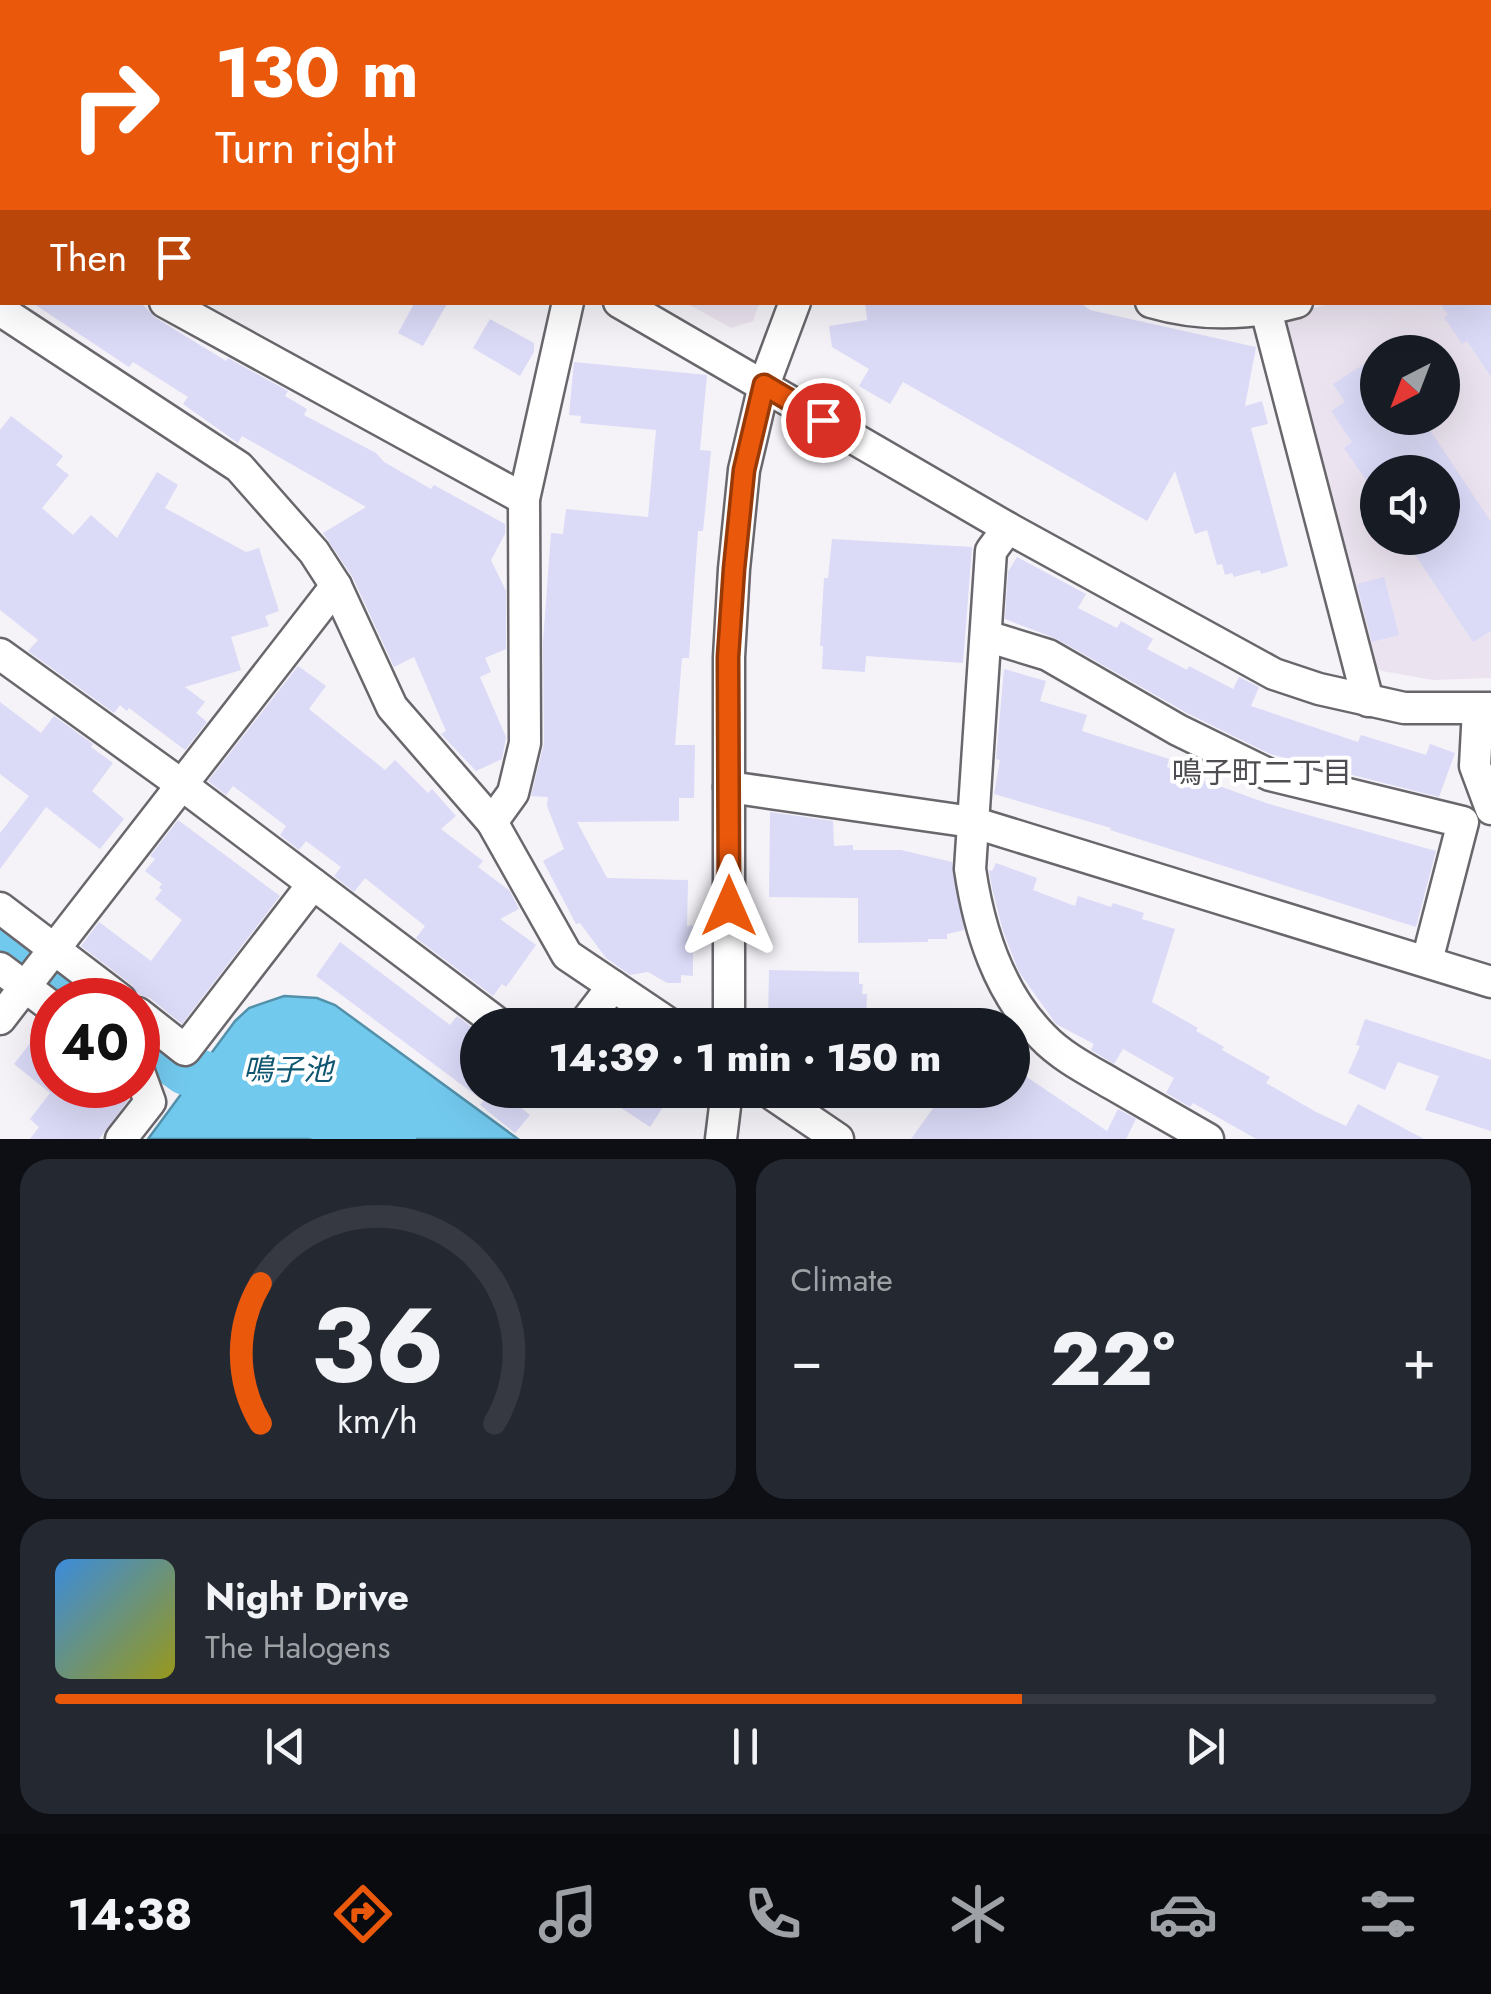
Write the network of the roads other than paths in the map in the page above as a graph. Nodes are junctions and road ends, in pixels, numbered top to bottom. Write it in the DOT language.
graph roads {
  1 [pos="170,305"];
  2 [pos="567,305"];
  3 [pos="625,305"];
  4 [pos="795,305"];
  5 [pos="1160,305"];
  6 [pos="1285,305"];
  7 [pos="0,310"];
  8 [pos="1266,310"];
  9 [pos="764,385"];
  10 [pos="524,500"];
  11 [pos="1008,528"];
  12 [pos="336,586"];
  13 [pos="986,636"];
  14 [pos="0,654"];
  15 [pos="1368,701"];
  16 [pos="1484,708"];
  17 [pos="182,785"];
  18 [pos="729,787"];
  19 [pos="1491,809"];
  20 [pos="492,822"];
  21 [pos="972,822"];
  22 [pos="313,884"];
  23 [pos="0,908"];
  24 [pos="1427,961"];
  25 [pos="31,966"];
  26 [pos="63,978"];
  27 [pos="1491,982"];
  28 [pos="613,986"];
  29 [pos="477,1008"];
  30 [pos="596,1008"];
  31 [pos="646,1008"];
  32 [pos="730,1008"];
  33 [pos="0,1018"];
  34 [pos="160,1030"];
  35 [pos="145,1108"];
  36 [pos="724,1108"];
  37 [pos="792,1108"];
  38 [pos="121,1139"];
  39 [pos="721,1139"];
  40 [pos="838,1139"];
  41 [pos="1208,1139"];
  1 -- 10 [label="street"];
  2 -- 10 [label="street"];
  3 -- 9 [label="street"];
  4 -- 9 [label="street"];
  5 -- 8 [label="street"];
  6 -- 8 [label="street"];
  7 -- 12 [label="street"];
  8 -- 15 [label="street"];
  9 -- 11 [label="street"];
  9 -- 18 [label="street"];
  10 -- 20 [label="street"];
  11 -- 13 [label="street"];
  11 -- 15 [label="street"];
  12 -- 17 [label="street"];
  12 -- 20 [label="street"];
  13 -- 21 [label="street"];
  13 -- 24 [label="street"];
  14 -- 17 [label="street"];
  15 -- 16 [label="street"];
  16 -- 19 [label="street"];
  17 -- 22 [label="street"];
  17 -- 25 [label="street"];
  18 -- 21 [label="street"];
  18 -- 32 [label="street"];
  20 -- 28 [label="street"];
  21 -- 24 [label="street"];
  21 -- 41 [label="street"];
  22 -- 29 [label="street"];
  22 -- 34 [label="street"];
  23 -- 25 [label="street"];
  24 -- 27 [label="street"];
  25 -- 26 [label="street"];
  25 -- 33 [label="street"];
  28 -- 30 [label="street"];
  28 -- 31 [label="street"];
  35 -- 38 [label="street"];
  36 -- 39 [label="street"];
  37 -- 40 [label="street"];
}
